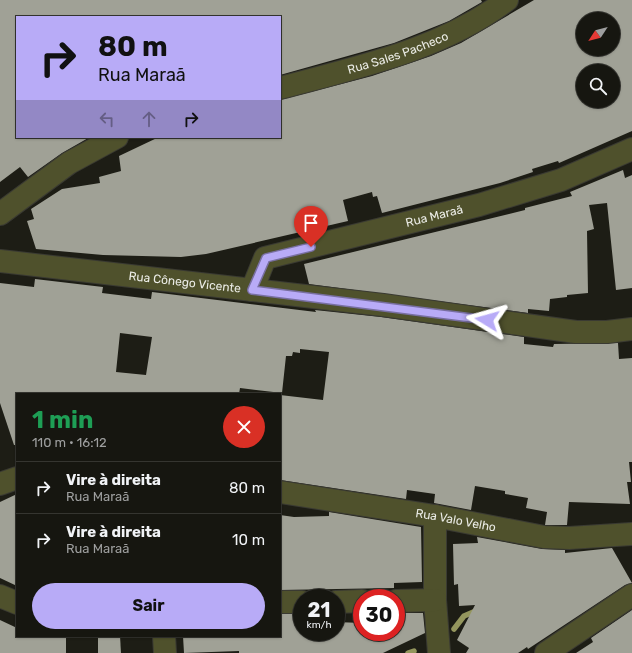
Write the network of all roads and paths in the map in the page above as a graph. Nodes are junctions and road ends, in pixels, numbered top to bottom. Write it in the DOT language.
graph roads {
  1 [pos="507,0"];
  2 [pos="281,88"];
  3 [pos="116,138"];
  4 [pos="632,149"];
  5 [pos="0,214"];
  6 [pos="0,261"];
  7 [pos="252,290"];
  8 [pos="632,329"];
  9 [pos="16,478"];
  10 [pos="0,484"];
  11 [pos="281,492"];
  12 [pos="434,516"];
  13 [pos="632,534"];
  14 [pos="632,595"];
  15 [pos="0,596"];
  16 [pos="435,600"];
  17 [pos="405,601"];
  18 [pos="281,602"];
  19 [pos="293,602"];
  20 [pos="16,603"];
  21 [pos="164,637"];
  22 [pos="165,653"];
  23 [pos="439,653"];
  24 [pos="546,653"];
  1 -- 2 [label="street, Rua Sales Pacheco"];
  3 -- 5 [label="street"];
  4 -- 7 [label="street, Rua Maraã"];
  6 -- 7 [label="street, Rua Cônego Vicente"];
  7 -- 8 [label="street, Rua Cônego Vicente"];
  9 -- 10 [label="street"];
  11 -- 12 [label="street, Rua Valo Velho"];
  12 -- 13 [label="street, Rua Valo Velho"];
  12 -- 16 [label="street"];
  14 -- 24 [label="street"];
  15 -- 20 [label="street"];
  16 -- 17 [label="street"];
  16 -- 23 [label="street"];
  18 -- 19 [label="street"];
  21 -- 22 [label="street"];
}
